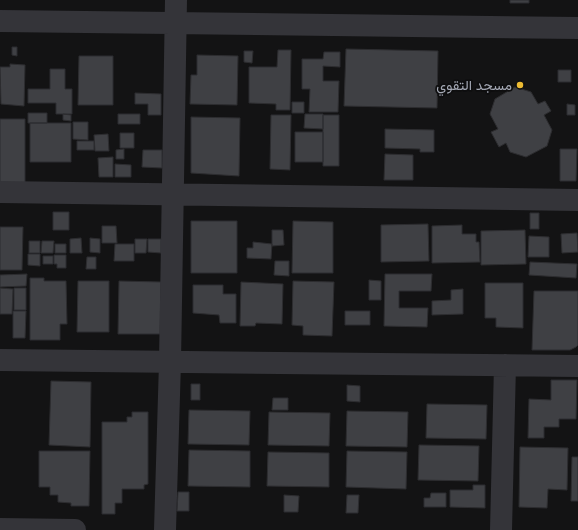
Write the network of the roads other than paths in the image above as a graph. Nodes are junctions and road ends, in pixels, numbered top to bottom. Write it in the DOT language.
graph roads {
  1 [pos="176,0"];
  2 [pos="0,21"];
  3 [pos="176,23"];
  4 [pos="578,28"];
  5 [pos="0,192"];
  6 [pos="173,194"];
  7 [pos="578,200"];
  8 [pos="0,360"];
  9 [pos="170,362"];
  10 [pos="505,365"];
  11 [pos="578,366"];
  12 [pos="0,528"];
  13 [pos="75,530"];
  14 [pos="165,530"];
  15 [pos="501,530"];
  1 -- 3 [label="street"];
  2 -- 3 [label="street"];
  3 -- 4 [label="street"];
  3 -- 6 [label="street"];
  5 -- 6 [label="street"];
  6 -- 7 [label="street"];
  6 -- 9 [label="street"];
  8 -- 9 [label="street"];
  9 -- 10 [label="street"];
  9 -- 14 [label="street"];
  10 -- 11 [label="street"];
  10 -- 15 [label="street"];
  12 -- 13 [label="street"];
}
